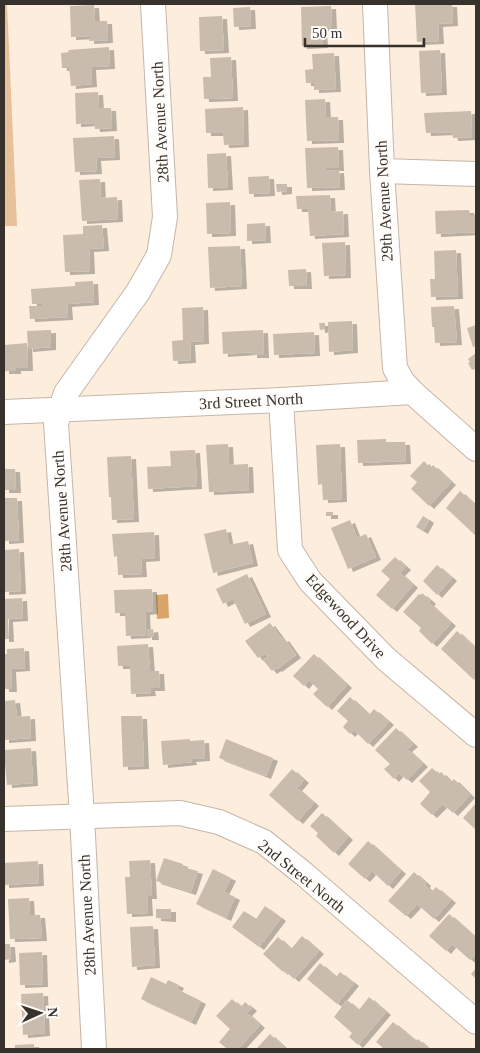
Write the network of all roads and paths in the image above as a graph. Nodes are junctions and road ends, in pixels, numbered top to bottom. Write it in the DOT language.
graph roads {
  1 [pos="153,4"];
  2 [pos="375,4"];
  3 [pos="382,172"];
  4 [pos="476,174"];
  5 [pos="412,392"];
  6 [pos="281,400"];
  7 [pos="60,410"];
  8 [pos="4,412"];
  9 [pos="476,449"];
  10 [pos="476,735"];
  11 [pos="82,816"];
  12 [pos="4,819"];
  13 [pos="476,1022"];
  14 [pos="94,1049"];
  1 -- 7 [label="street, 28th Avenue North"];
  2 -- 3 [label="street, 29th Avenue North"];
  3 -- 4 [label="street"];
  3 -- 5 [label="street, 29th Avenue North"];
  5 -- 6 [label="street, 3rd Street North"];
  5 -- 9 [label="street"];
  6 -- 7 [label="street, 3rd Street North"];
  6 -- 10 [label="street, Edgewood Drive"];
  7 -- 8 [label="street, 3rd Street North"];
  7 -- 11 [label="street, 28th Avenue North"];
  11 -- 12 [label="street, 2nd Street North"];
  11 -- 13 [label="street, 2nd Street North"];
  11 -- 14 [label="street, 28th Avenue North"];
}
